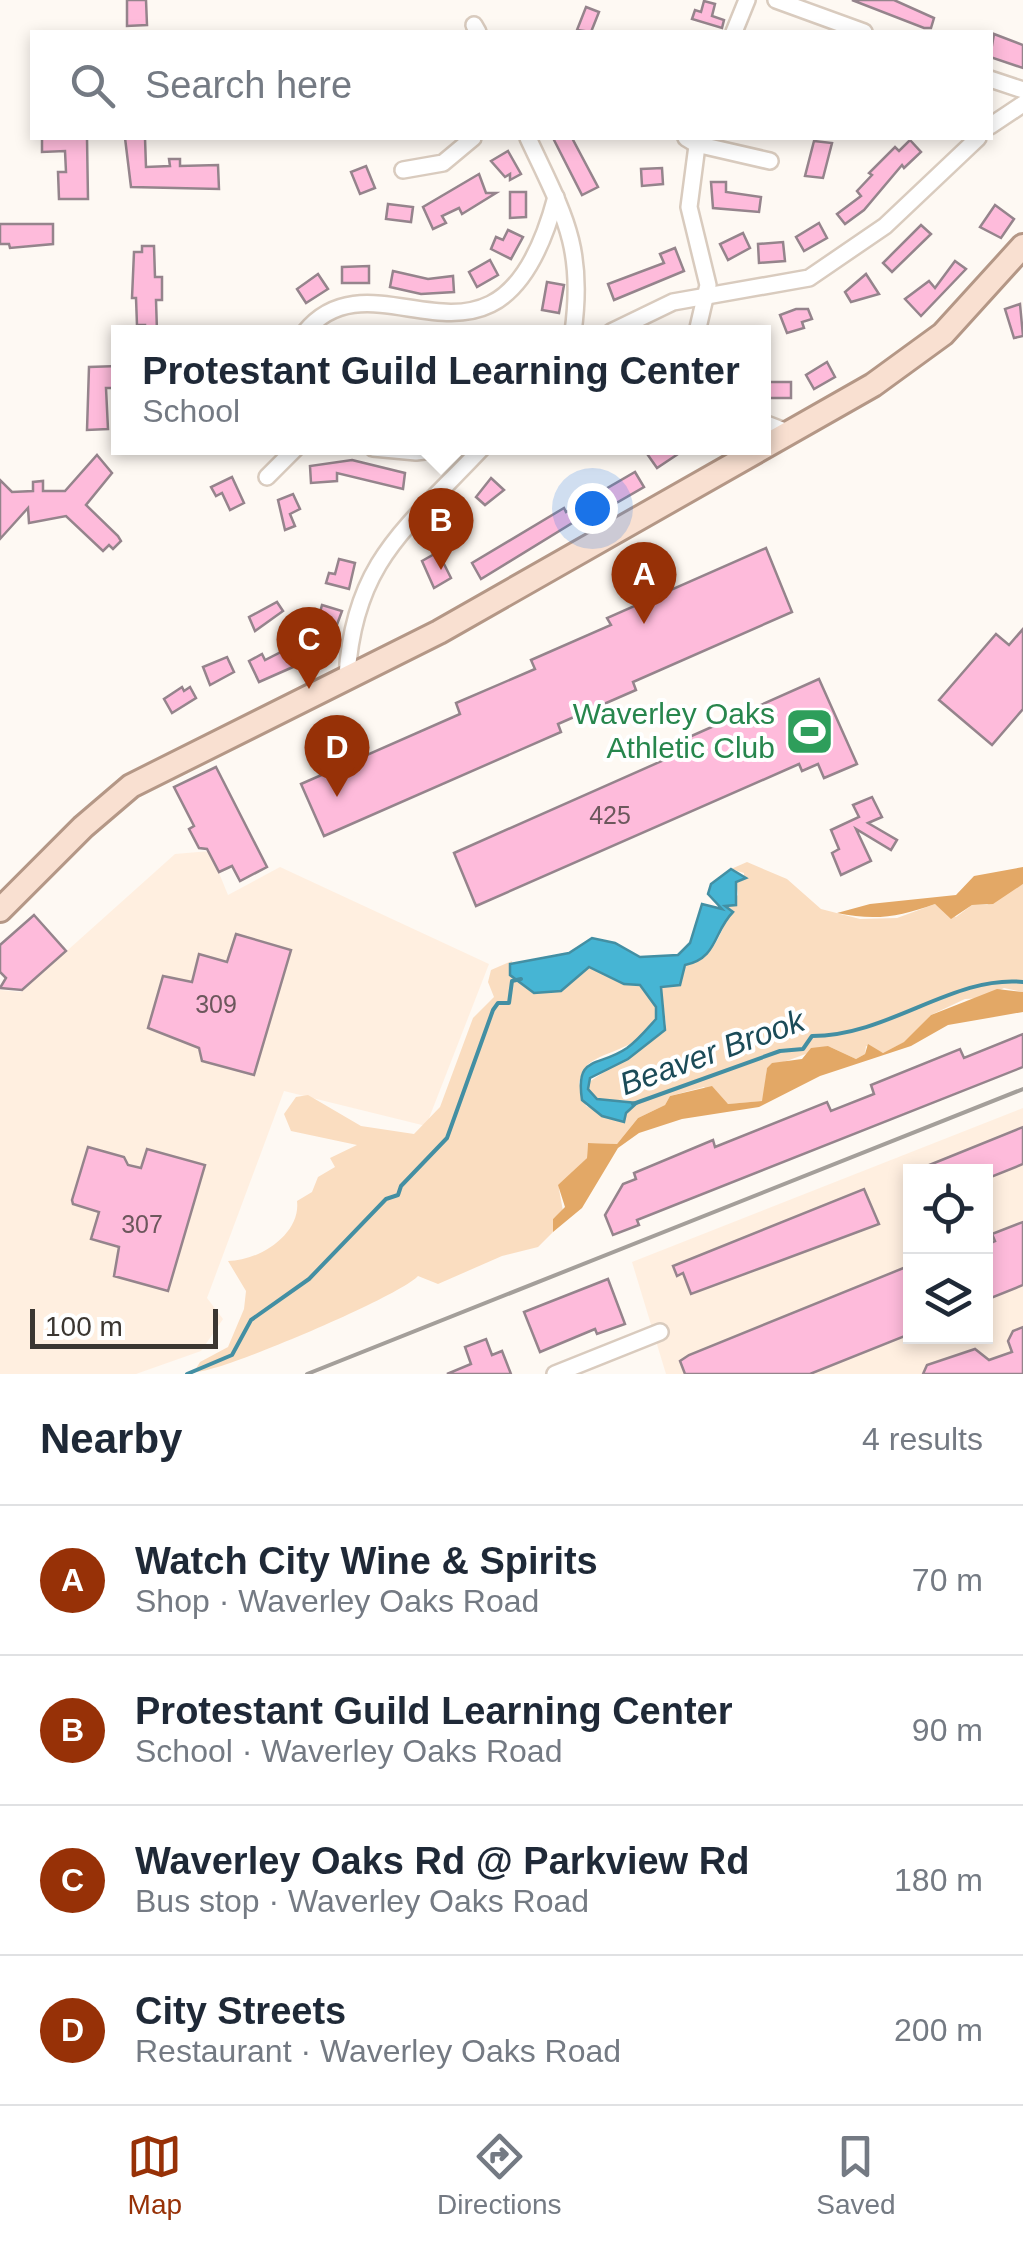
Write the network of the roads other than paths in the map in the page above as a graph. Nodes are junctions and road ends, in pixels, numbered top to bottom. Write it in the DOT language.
graph roads {
  1 [pos="747,0"];
  2 [pos="776,0"];
  3 [pos="735,30"];
  4 [pos="858,30"];
  5 [pos="993,79"];
  6 [pos="1023,90"];
  7 [pos="1023,104"];
  8 [pos="993,124"];
  9 [pos="471,140"];
  10 [pos="529,140"];
  11 [pos="693,140"];
  12 [pos="976,140"];
  13 [pos="770,161"];
  14 [pos="404,170"];
  15 [pos="556,197"];
  16 [pos="1023,246"];
  17 [pos="706,295"];
  18 [pos="313,325"];
  19 [pos="573,325"];
  20 [pos="623,325"];
  21 [pos="699,325"];
  22 [pos="771,426"];
  23 [pos="790,433"];
  24 [pos="771,444"];
  25 [pos="289,455"];
  26 [pos="475,455"];
  27 [pos="751,455"];
  28 [pos="267,477"];
  29 [pos="347,676"];
  30 [pos="0,910"];
  31 [pos="660,1332"];
  32 [pos="556,1374"];
  1 -- 3 [label="street"];
  2 -- 4 [label="street"];
  5 -- 6 [label="street"];
  7 -- 8 [label="street"];
  9 -- 14 [label="street"];
  10 -- 15 [label="street"];
  11 -- 13 [label="street"];
  11 -- 17 [label="street"];
  12 -- 17 [label="street"];
  15 -- 18 [label="street"];
  15 -- 19 [label="street"];
  16 -- 23 [label="main road"];
  17 -- 20 [label="street"];
  17 -- 21 [label="street"];
  22 -- 23 [label="street"];
  23 -- 24 [label="main road"];
  25 -- 28 [label="street"];
  26 -- 29 [label="street"];
  27 -- 29 [label="main road"];
  29 -- 30 [label="main road"];
  31 -- 32 [label="street"];
}
